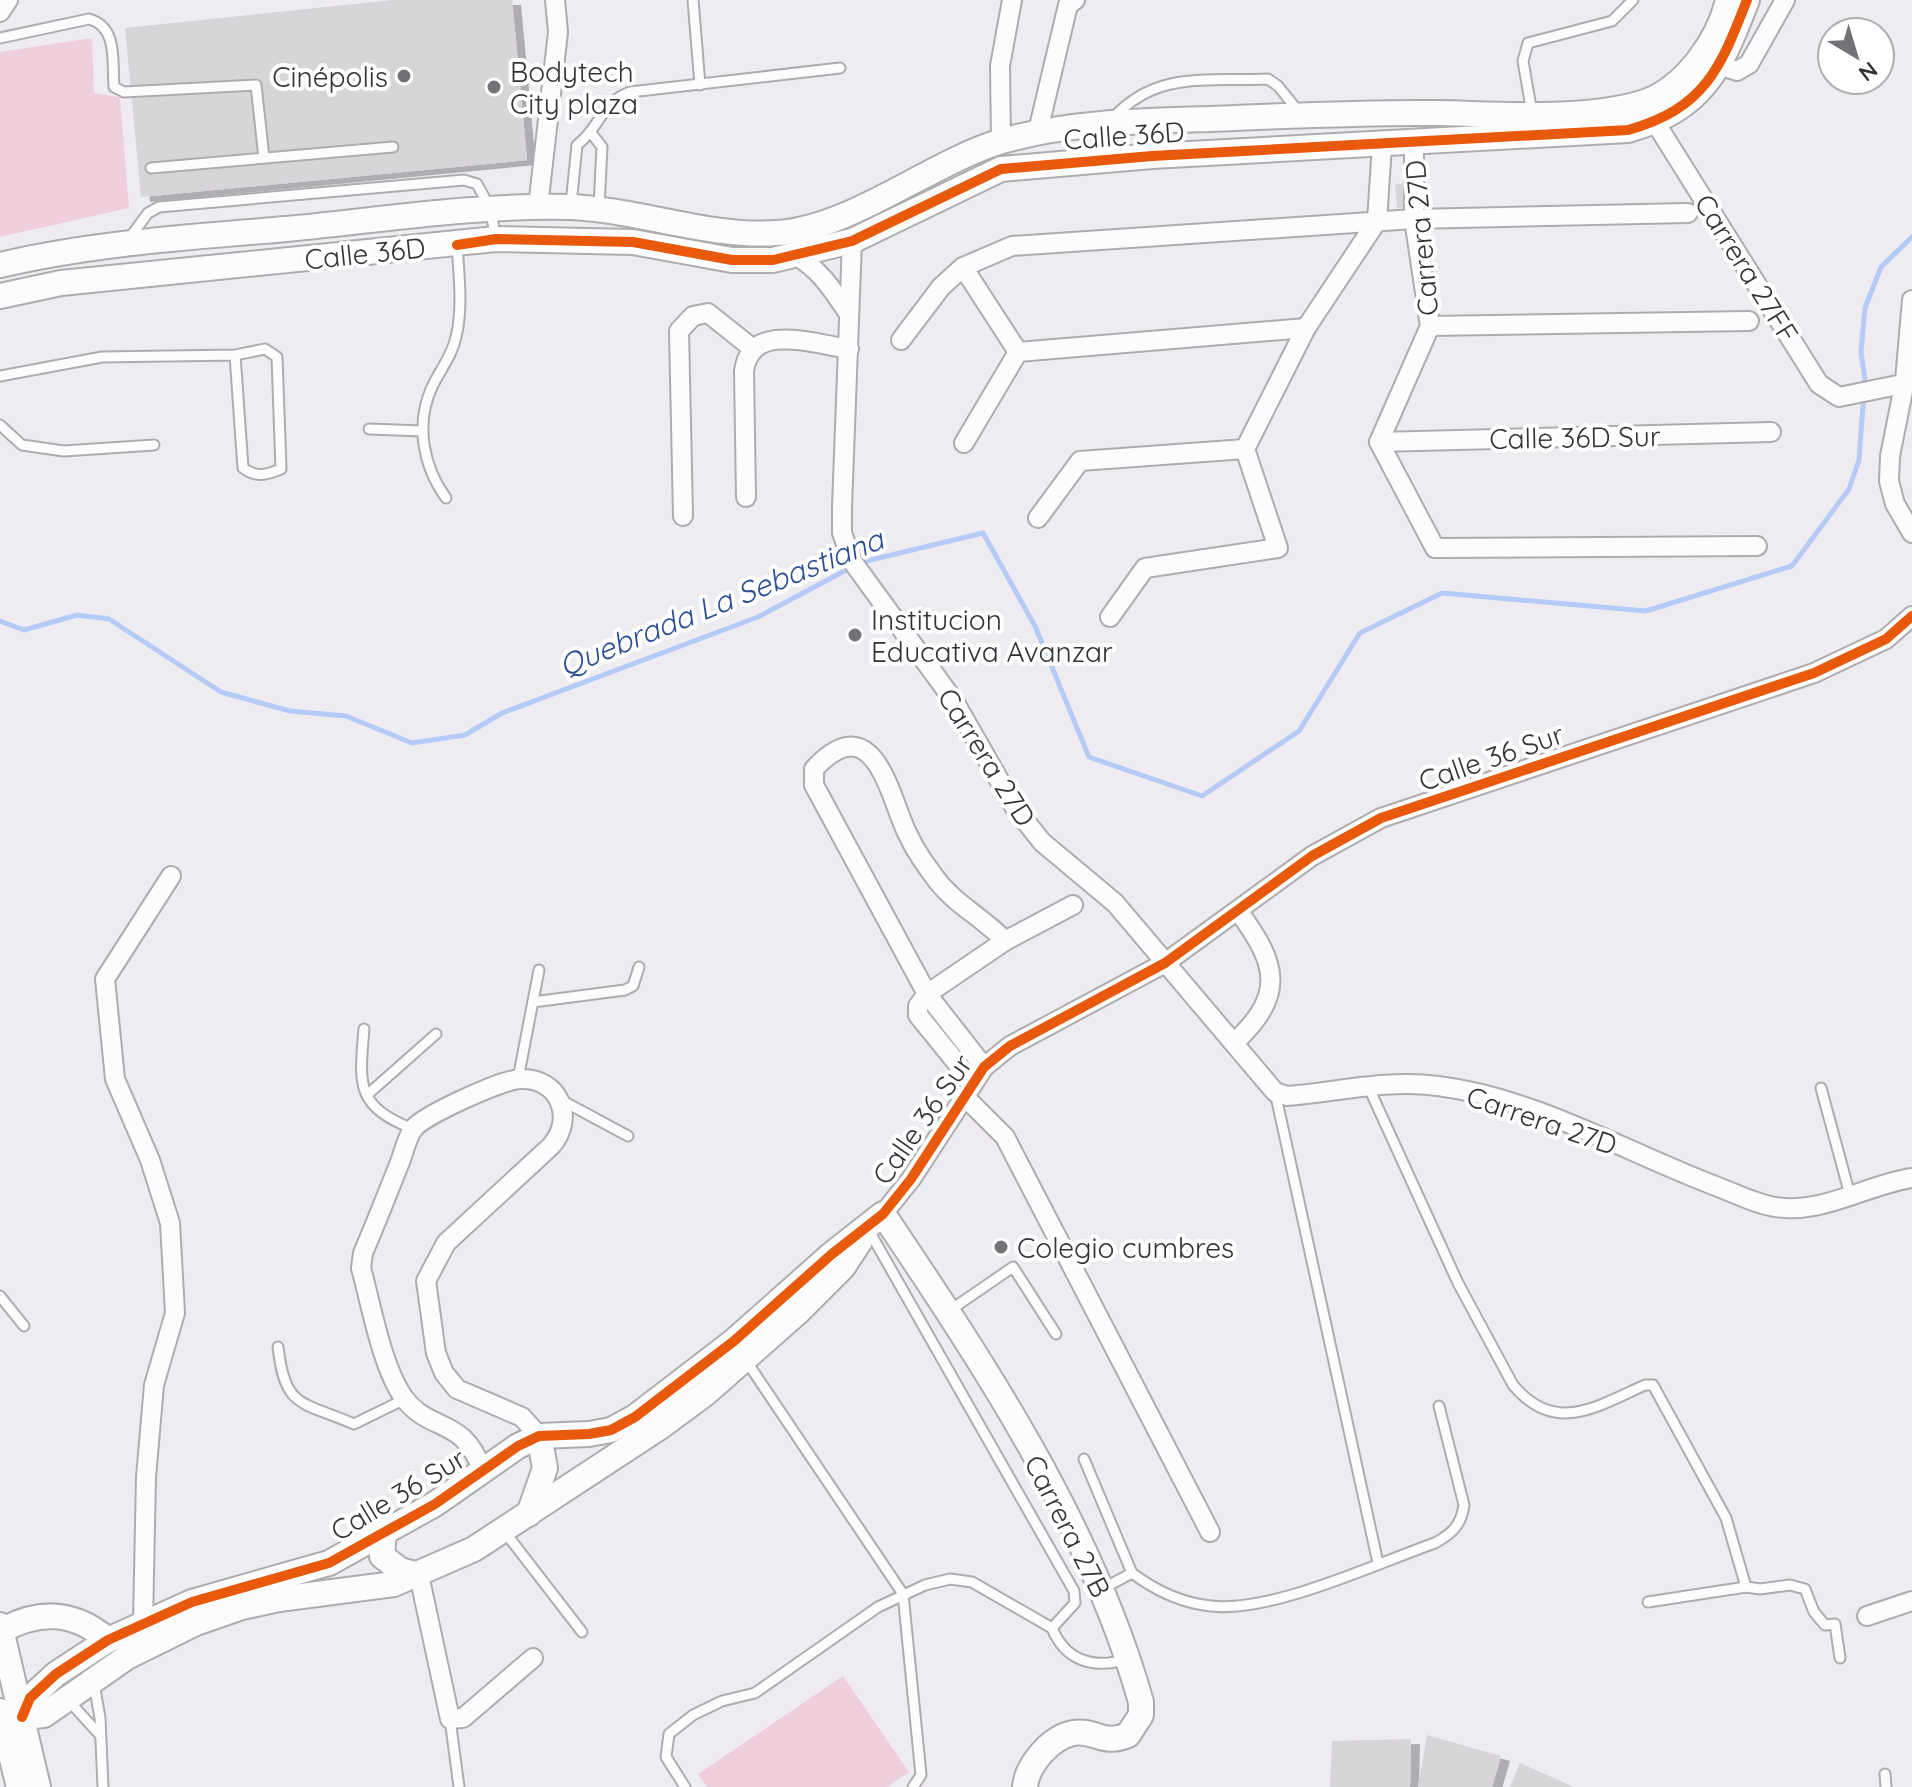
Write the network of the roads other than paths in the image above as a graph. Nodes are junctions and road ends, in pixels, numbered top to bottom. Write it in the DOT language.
graph roads {
  1 [pos="8,0"];
  2 [pos="555,0"];
  3 [pos="693,0"];
  4 [pos="1012,0"];
  5 [pos="1075,0"];
  6 [pos="1633,0"];
  7 [pos="1728,0"];
  8 [pos="1747,0"];
  9 [pos="1785,0"];
  10 [pos="0,12"];
  11 [pos="0,38"];
  12 [pos="1721,66"];
  13 [pos="840,68"];
  14 [pos="700,85"];
  15 [pos="1532,114"];
  16 [pos="1301,115"];
  17 [pos="1655,122"];
  18 [pos="1109,123"];
  19 [pos="592,134"];
  20 [pos="1037,135"];
  21 [pos="1001,141"];
  22 [pos="1414,143"];
  23 [pos="1377,145"];
  24 [pos="393,147"];
  25 [pos="264,158"];
  26 [pos="151,168"];
  27 [pos="538,207"];
  28 [pos="570,207"];
  29 [pos="490,208"];
  30 [pos="599,209"];
  31 [pos="1688,213"];
  32 [pos="1414,219"];
  33 [pos="1377,221"];
  34 [pos="496,239"];
  35 [pos="852,241"];
  36 [pos="125,243"];
  37 [pos="457,245"];
  38 [pos="796,256"];
  39 [pos="0,265"];
  40 [pos="963,267"];
  41 [pos="0,296"];
  42 [pos="1912,300"];
  43 [pos="849,314"];
  44 [pos="1749,321"];
  45 [pos="1430,326"];
  46 [pos="1306,328"];
  47 [pos="901,340"];
  48 [pos="752,348"];
  49 [pos="849,349"];
  50 [pos="1018,352"];
  51 [pos="235,355"];
  52 [pos="0,376"];
  53 [pos="1903,382"];
  54 [pos="0,425"];
  55 [pos="369,429"];
  56 [pos="423,431"];
  57 [pos="1771,432"];
  58 [pos="1379,442"];
  59 [pos="964,443"];
  60 [pos="154,445"];
  61 [pos="1245,449"];
  62 [pos="746,497"];
  63 [pos="446,498"];
  64 [pos="683,516"];
  65 [pos="1038,518"];
  66 [pos="1912,533"];
  67 [pos="1757,546"];
  68 [pos="1912,616"];
  69 [pos="1110,617"];
  70 [pos="171,876"];
  71 [pos="1073,905"];
  72 [pos="1239,912"];
  73 [pos="1005,941"];
  74 [pos="1165,963"];
  75 [pos="639,967"];
  76 [pos="539,970"];
  77 [pos="927,994"];
  78 [pos="533,1002"];
  79 [pos="364,1029"];
  80 [pos="436,1034"];
  81 [pos="1235,1042"];
  82 [pos="518,1079"];
  83 [pos="974,1082"];
  84 [pos="1368,1086"];
  85 [pos="1821,1088"];
  86 [pos="1275,1092"];
  87 [pos="367,1095"];
  88 [pos="561,1100"];
  89 [pos="413,1129"];
  90 [pos="628,1136"];
  91 [pos="1912,1178"];
  92 [pos="1850,1195"];
  93 [pos="876,1222"];
  94 [pos="0,1296"];
  95 [pos="949,1312"];
  96 [pos="24,1326"];
  97 [pos="1056,1334"];
  98 [pos="278,1347"];
  99 [pos="746,1360"];
  100 [pos="405,1399"];
  101 [pos="1439,1406"];
  102 [pos="539,1436"];
  103 [pos="1084,1459"];
  104 [pos="483,1472"];
  105 [pos="529,1514"];
  106 [pos="384,1530"];
  107 [pos="504,1531"];
  108 [pos="1210,1532"];
  109 [pos="1378,1563"];
  110 [pos="1132,1573"];
  111 [pos="419,1575"];
  112 [pos="1746,1587"];
  113 [pos="1102,1589"];
  114 [pos="903,1594"];
  115 [pos="1912,1601"];
  116 [pos="1648,1602"];
  117 [pos="1867,1616"];
  118 [pos="143,1623"];
  119 [pos="1,1628"];
  120 [pos="1052,1628"];
  121 [pos="582,1632"];
  122 [pos="108,1640"];
  123 [pos="533,1658"];
  124 [pos="1129,1658"];
  125 [pos="1840,1658"];
  126 [pos="93,1679"];
  127 [pos="66,1698"];
  128 [pos="450,1719"];
  129 [pos="7,1722"];
  130 [pos="100,1735"];
  131 [pos="1885,1774"];
  132 [pos="19,1787"];
  133 [pos="38,1787"];
  134 [pos="103,1787"];
  135 [pos="459,1787"];
  136 [pos="685,1787"];
  137 [pos="913,1787"];
  138 [pos="1025,1787"];
  139 [pos="1886,1787"];
  1 -- 10 [label="street"];
  2 -- 27 [label="street"];
  3 -- 14 [label="lane"];
  4 -- 21 [label="street"];
  5 -- 20 [label="street"];
  6 -- 15 [label="lane"];
  7 -- 15 [label="main road, Calle 36D"];
  8 -- 12 [label="main road, Calle 36D"];
  9 -- 12 [label="street"];
  11 -- 25 [label="lane"];
  12 -- 17 [label="main road, Calle 36D"];
  13 -- 14 [label="lane"];
  14 -- 19 [label="lane"];
  15 -- 16 [label="main road, Calle 36D"];
  16 -- 18 [label="main road, Calle 36D"];
  16 -- 18 [label="lane"];
  17 -- 22 [label="main road, Calle 36D"];
  17 -- 53 [label="street, Carrera 27FF"];
  18 -- 20 [label="main road, Calle 36D"];
  19 -- 28 [label="lane"];
  19 -- 30 [label="lane"];
  20 -- 21 [label="main road, Calle 36D"];
  21 -- 30 [label="main road, Calle 36D"];
  22 -- 23 [label="main road, Calle 36D"];
  22 -- 32 [label="street, Carrera 27D"];
  23 -- 33 [label="street"];
  23 -- 35 [label="main road, Calle 36D"];
  24 -- 25 [label="lane"];
  25 -- 26 [label="lane"];
  27 -- 28 [label="main road, Calle 36D"];
  27 -- 29 [label="main road, Calle 36D"];
  28 -- 30 [label="main road, Calle 36D"];
  29 -- 34 [label="lane"];
  29 -- 36 [label="main road, Calle 36D"];
  29 -- 36 [label="lane"];
  31 -- 32 [label="street"];
  32 -- 33 [label="street"];
  32 -- 45 [label="street, Carrera 27D"];
  33 -- 40 [label="street"];
  33 -- 46 [label="street"];
  34 -- 37 [label="main road, Calle 36D"];
  34 -- 38 [label="main road, Calle 36D"];
  35 -- 38 [label="main road, Calle 36D"];
  35 -- 43 [label="street, Carrera 27D"];
  36 -- 39 [label="main road, Calle 36D"];
  37 -- 41 [label="main road, Calle 36D"];
  37 -- 56 [label="lane"];
  38 -- 43 [label="street"];
  40 -- 47 [label="street"];
  40 -- 50 [label="street"];
  42 -- 53 [label="street"];
  43 -- 49 [label="street, Carrera 27D"];
  44 -- 45 [label="street"];
  45 -- 58 [label="street, Carrera 27D"];
  46 -- 50 [label="street"];
  46 -- 61 [label="street"];
  48 -- 49 [label="street"];
  48 -- 62 [label="street"];
  48 -- 64 [label="street"];
  49 -- 74 [label="street, Carrera 27D"];
  50 -- 59 [label="street"];
  51 -- 51 [label="lane"];
  51 -- 52 [label="lane"];
  53 -- 66 [label="street"];
  54 -- 60 [label="lane"];
  55 -- 56 [label="lane"];
  56 -- 63 [label="lane"];
  57 -- 58 [label="street, Calle 36D Sur"];
  58 -- 67 [label="street"];
  61 -- 65 [label="street"];
  61 -- 69 [label="street"];
  68 -- 72 [label="street, Calle 36 Sur"];
  70 -- 118 [label="street"];
  71 -- 73 [label="street"];
  72 -- 74 [label="street, Calle 36 Sur"];
  72 -- 81 [label="street"];
  73 -- 77 [label="street"];
  73 -- 77 [label="street"];
  74 -- 81 [label="street, Carrera 27D"];
  74 -- 83 [label="street, Calle 36 Sur"];
  75 -- 78 [label="lane"];
  76 -- 78 [label="lane"];
  77 -- 83 [label="street"];
  78 -- 82 [label="lane"];
  79 -- 87 [label="lane"];
  80 -- 87 [label="lane"];
  81 -- 86 [label="street, Carrera 27D"];
  82 -- 88 [label="street"];
  82 -- 89 [label="street"];
  83 -- 93 [label="street, Calle 36 Sur"];
  83 -- 108 [label="street"];
  84 -- 86 [label="street, Carrera 27D"];
  84 -- 92 [label="street, Carrera 27D"];
  84 -- 112 [label="lane"];
  85 -- 92 [label="lane"];
  86 -- 109 [label="lane"];
  87 -- 89 [label="lane"];
  88 -- 90 [label="lane"];
  88 -- 102 [label="street"];
  89 -- 100 [label="street"];
  91 -- 92 [label="street, Carrera 27D"];
  93 -- 95 [label="main road, Carrera 27B"];
  93 -- 99 [label="main road, Calle 36 Sur"];
  93 -- 102 [label="main road, Calle 36 Sur"];
  93 -- 120 [label="lane"];
  94 -- 96 [label="lane"];
  95 -- 97 [label="lane"];
  95 -- 113 [label="main road, Carrera 27B"];
  98 -- 100 [label="lane"];
  99 -- 105 [label="main road, Calle 36 Sur"];
  99 -- 114 [label="lane"];
  100 -- 104 [label="street"];
  101 -- 109 [label="lane"];
  102 -- 104 [label="main road, Calle 36 Sur"];
  102 -- 105 [label="main road"];
  103 -- 110 [label="lane"];
  104 -- 106 [label="main road, Calle 36 Sur"];
  105 -- 107 [label="main road, Calle 36 Sur"];
  106 -- 111 [label="main road"];
  106 -- 118 [label="main road, Calle 36 Sur"];
  107 -- 111 [label="main road, Calle 36 Sur"];
  107 -- 121 [label="lane"];
  109 -- 110 [label="lane"];
  110 -- 113 [label="lane"];
  111 -- 126 [label="main road, Calle 36 Sur"];
  111 -- 128 [label="street"];
  112 -- 116 [label="lane"];
  112 -- 125 [label="lane"];
  113 -- 124 [label="main road, Carrera 27B"];
  114 -- 120 [label="lane"];
  114 -- 136 [label="lane"];
  114 -- 137 [label="lane"];
  115 -- 117 [label="street"];
  118 -- 122 [label="main road, Calle 36 Sur"];
  119 -- 122 [label="main road"];
  119 -- 129 [label="main road"];
  120 -- 124 [label="lane"];
  122 -- 129 [label="main road, Calle 36 Sur"];
  123 -- 128 [label="street"];
  124 -- 138 [label="main road, Carrera 27B"];
  126 -- 127 [label="main road, Calle 36 Sur"];
  126 -- 130 [label="lane"];
  127 -- 129 [label="main road, Calle 36 Sur"];
  127 -- 130 [label="lane"];
  128 -- 135 [label="lane"];
  129 -- 132 [label="main road"];
  129 -- 133 [label="main road"];
  130 -- 134 [label="lane"];
  131 -- 139 [label="lane"];
}
